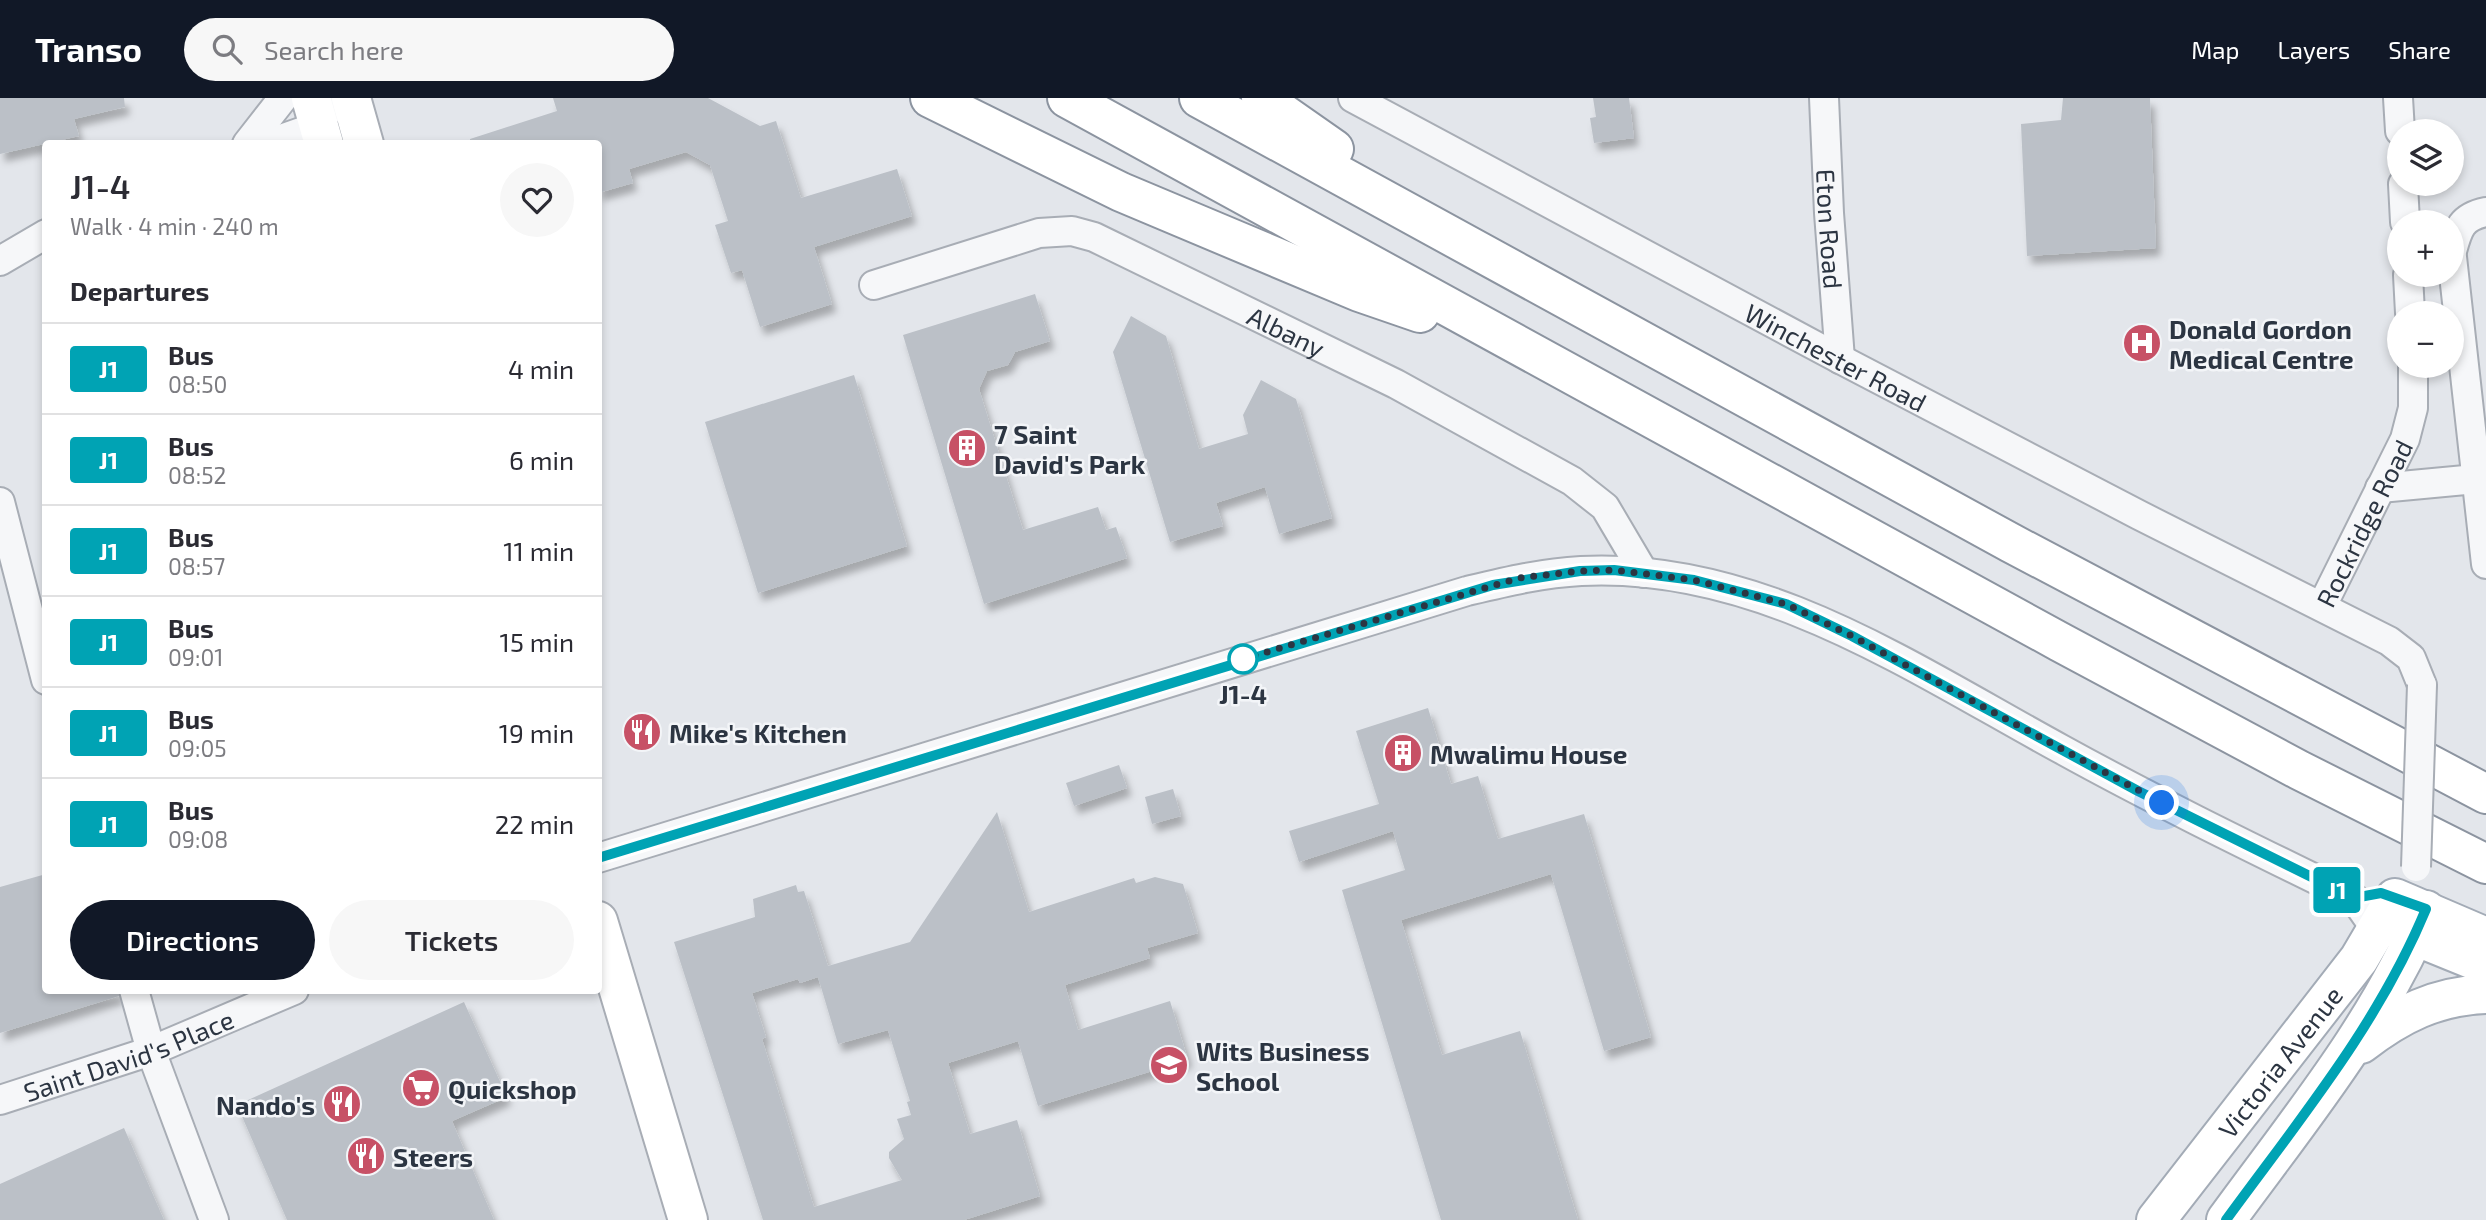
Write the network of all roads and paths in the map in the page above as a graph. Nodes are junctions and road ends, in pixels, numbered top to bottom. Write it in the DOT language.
graph roads {
  1 [pos="283,98"];
  2 [pos="351,98"];
  3 [pos="930,98"];
  4 [pos="1068,98"];
  5 [pos="1199,98"];
  6 [pos="1261,98"];
  7 [pos="1353,98"];
  8 [pos="1824,98"];
  9 [pos="2398,98"];
  10 [pos="321,116"];
  11 [pos="2399,119"];
  12 [pos="250,140"];
  13 [pos="275,140"];
  14 [pos="362,140"];
  15 [pos="1405,211"];
  16 [pos="2486,212"];
  17 [pos="2464,220"];
  18 [pos="0,235"];
  19 [pos="40,236"];
  20 [pos="0,261"];
  21 [pos="874,285"];
  22 [pos="2455,287"];
  23 [pos="1483,328"];
  24 [pos="1840,359"];
  25 [pos="2413,378"];
  26 [pos="2476,479"];
  27 [pos="2380,488"];
  28 [pos="0,502"];
  29 [pos="2486,564"];
  30 [pos="1644,573"];
  31 [pos="2322,606"];
  32 [pos="42,665"];
  33 [pos="2486,794"];
  34 [pos="602,857"];
  35 [pos="2486,864"];
  36 [pos="2400,902"];
  37 [pos="602,934"];
  38 [pos="2486,937"];
  39 [pos="2486,965"];
  40 [pos="135,994"];
  41 [pos="286,994"];
  42 [pos="594,994"];
  43 [pos="2486,994"];
  44 [pos="152,1051"];
  45 [pos="2348,1054"];
  46 [pos="0,1100"];
  47 [pos="214,1220"];
  48 [pos="664,1220"];
  49 [pos="688,1220"];
  50 [pos="2156,1220"];
  51 [pos="2226,1220"];
  1 -- 12 [label="street"];
  2 -- 14 [label="main road"];
  3 -- 23 [label="main road"];
  4 -- 23 [label="main road"];
  5 -- 15 [label="main road"];
  6 -- 15 [label="main road"];
  7 -- 24 [label="street, Winchester Road"];
  8 -- 24 [label="street, Eton Road"];
  9 -- 11 [label="street"];
  10 -- 13 [label="street"];
  15 -- 33 [label="main road"];
  16 -- 17 [label="street"];
  18 -- 19 [label="street"];
  19 -- 20 [label="street"];
  21 -- 30 [label="street, Albany"];
  22 -- 26 [label="street"];
  23 -- 35 [label="main road"];
  24 -- 31 [label="street, Winchester Road"];
  25 -- 27 [label="street, Rockridge Road"];
  26 -- 27 [label="street"];
  26 -- 29 [label="street"];
  27 -- 31 [label="street, Rockridge Road"];
  28 -- 32 [label="street"];
  30 -- 34 [label="street"];
  30 -- 36 [label="street"];
  31 -- 36 [label="street, Rockridge Road, bridge"];
  36 -- 38 [label="main road"];
  36 -- 39 [label="main road"];
  36 -- 45 [label="main road, Victoria Avenue"];
  36 -- 50 [label="main road, Victoria Avenue"];
  37 -- 49 [label="main road"];
  40 -- 44 [label="street"];
  41 -- 44 [label="street, Saint David's Place"];
  42 -- 48 [label="main road"];
  43 -- 45 [label="main road"];
  44 -- 46 [label="street, Saint David's Place"];
  44 -- 47 [label="street"];
  45 -- 51 [label="main road, Victoria Avenue"];
}
